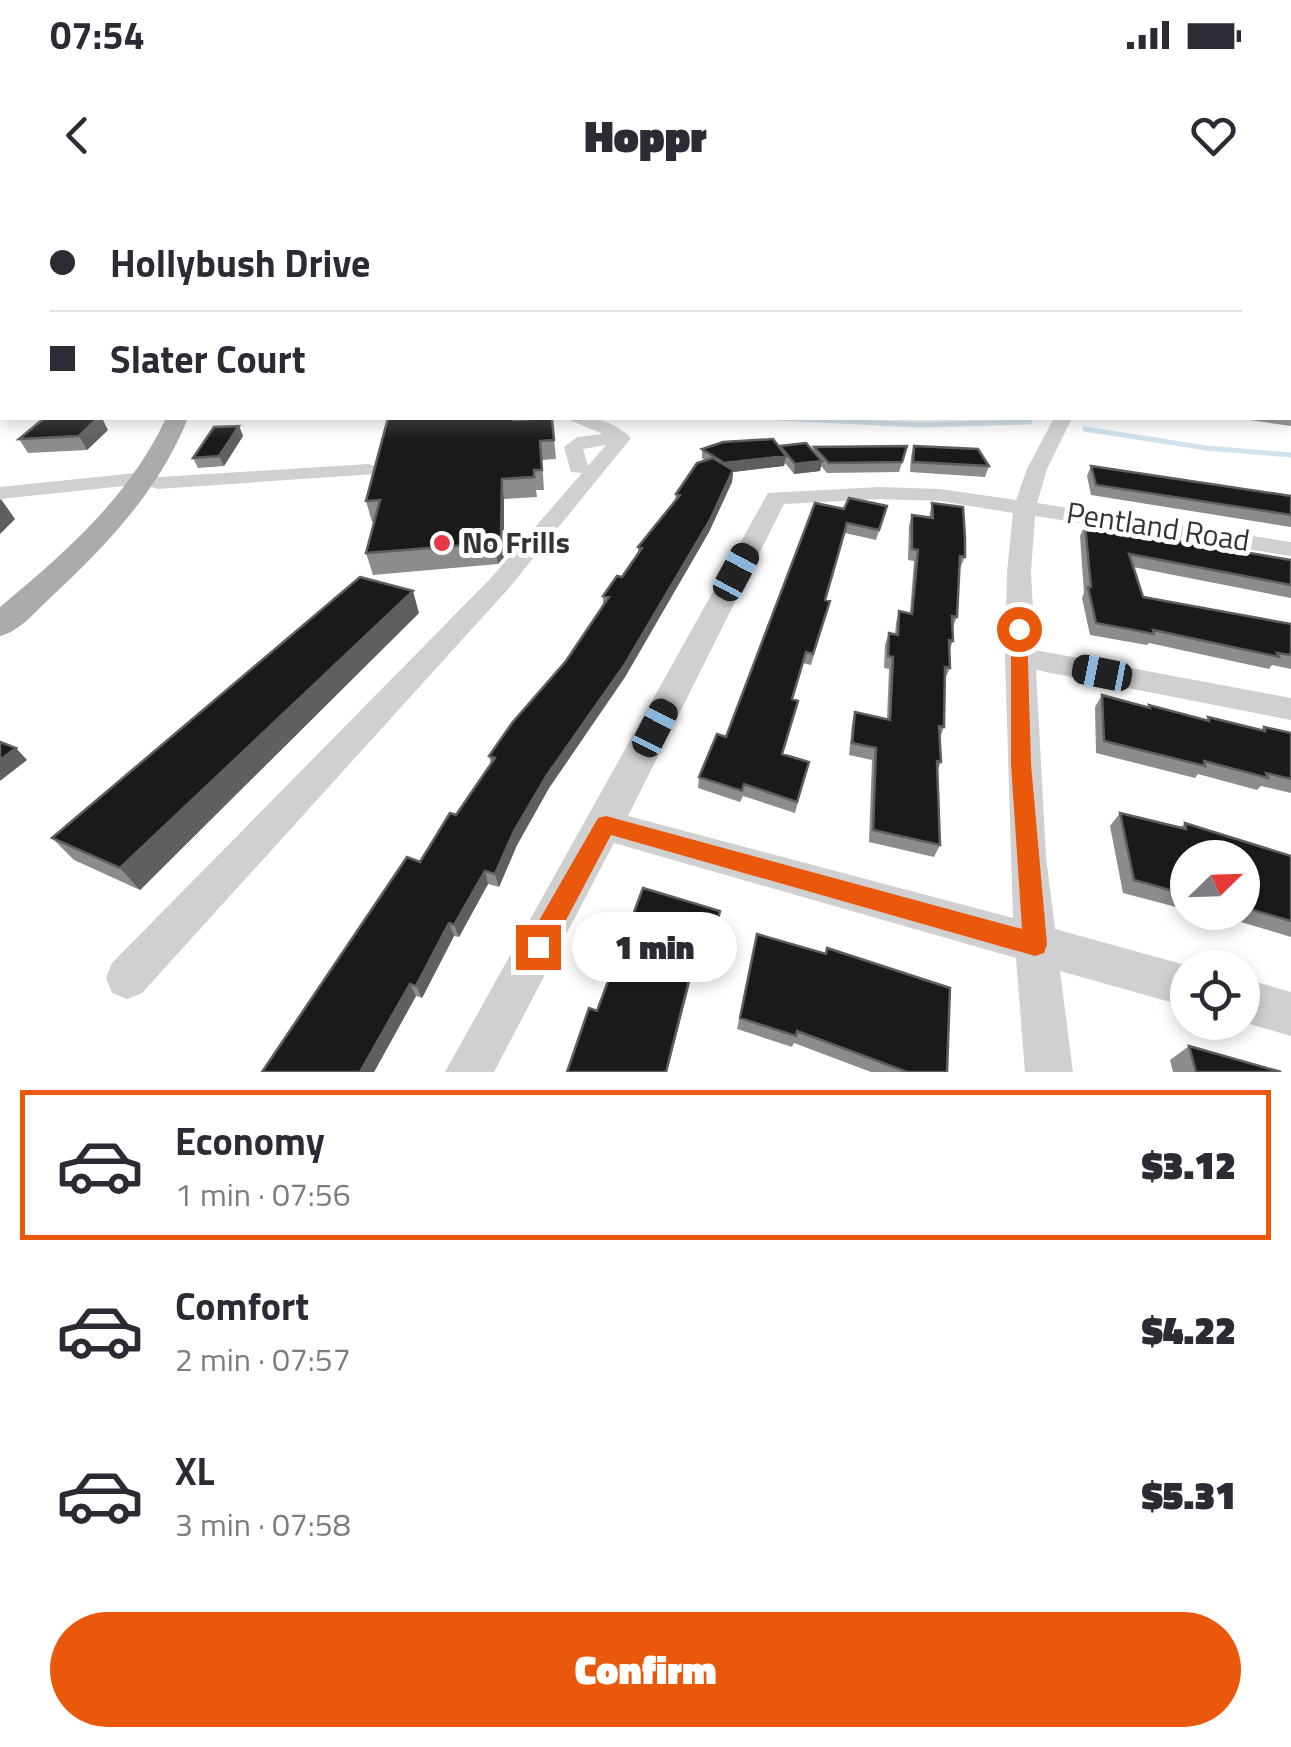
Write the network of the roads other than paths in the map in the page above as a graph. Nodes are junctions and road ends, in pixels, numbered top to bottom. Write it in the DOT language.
graph roads {
  1 [pos="155,420"];
  2 [pos="176,420"];
  3 [pos="582,420"];
  4 [pos="1057,428"];
  5 [pos="622,438"];
  6 [pos="578,468"];
  7 [pos="368,470"];
  8 [pos="133,485"];
  9 [pos="0,496"];
  10 [pos="1025,507"];
  11 [pos="1291,548"];
  12 [pos="0,598"];
  13 [pos="0,624"];
  14 [pos="1019,657"];
  15 [pos="1291,708"];
  16 [pos="606,825"];
  17 [pos="1035,944"];
  18 [pos="128,978"];
  19 [pos="1170,981"];
  20 [pos="1260,1005"];
  21 [pos="1291,1014"];
  22 [pos="470,1072"];
  23 [pos="1050,1072"];
  1 -- 8 [label="main road"];
  2 -- 8 [label="main road"];
  3 -- 5 [label="street"];
  4 -- 10 [label="street"];
  5 -- 6 [label="street"];
  5 -- 18 [label="street"];
  7 -- 8 [label="street"];
  8 -- 9 [label="street"];
  8 -- 12 [label="main road"];
  8 -- 13 [label="main road"];
  10 -- 11 [label="street, Pentland Road"];
  10 -- 14 [label="street"];
  10 -- 16 [label="street, Pentland Road"];
  14 -- 15 [label="street"];
  14 -- 17 [label="street"];
  16 -- 17 [label="street"];
  16 -- 22 [label="street"];
  17 -- 19 [label="street"];
  17 -- 23 [label="street"];
  20 -- 21 [label="street"];
}
